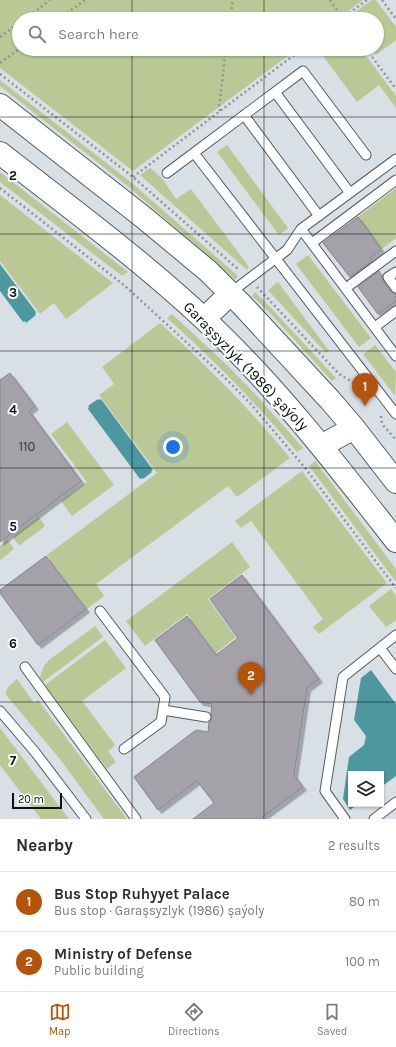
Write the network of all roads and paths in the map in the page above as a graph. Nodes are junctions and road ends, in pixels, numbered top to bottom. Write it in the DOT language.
graph roads {
  1 [pos="50,0"];
  2 [pos="85,0"];
  3 [pos="233,0"];
  4 [pos="330,0"];
  5 [pos="367,0"];
  6 [pos="382,0"];
  7 [pos="34,12"];
  8 [pos="69,12"];
  9 [pos="231,12"];
  10 [pos="338,12"];
  11 [pos="352,12"];
  12 [pos="396,19"];
  13 [pos="12,28"];
  14 [pos="0,37"];
  15 [pos="12,54"];
  16 [pos="225,56"];
  17 [pos="293,56"];
  18 [pos="371,56"];
  19 [pos="0,63"];
  20 [pos="396,89"];
  21 [pos="275,92"];
  22 [pos="0,105"];
  23 [pos="220,111"];
  24 [pos="244,115"];
  25 [pos="0,153"];
  26 [pos="194,153"];
  27 [pos="366,156"];
  28 [pos="396,159"];
  29 [pos="167,173"];
  30 [pos="133,177"];
  31 [pos="396,180"];
  32 [pos="0,188"];
  33 [pos="350,193"];
  34 [pos="319,216"];
  35 [pos="301,229"];
  36 [pos="312,243"];
  37 [pos="396,251"];
  38 [pos="276,259"];
  39 [pos="396,272"];
  40 [pos="346,288"];
  41 [pos="396,288"];
  42 [pos="230,294"];
  43 [pos="396,311"];
  44 [pos="204,320"];
  45 [pos="374,327"];
  46 [pos="396,356"];
  47 [pos="396,414"];
  48 [pos="354,428"];
  49 [pos="321,446"];
  50 [pos="396,482"];
  51 [pos="396,541"];
  52 [pos="396,588"];
  53 [pos="100,611"];
  54 [pos="396,635"];
  55 [pos="380,648"];
  56 [pos="25,667"];
  57 [pos="396,669"];
  58 [pos="163,710"];
  59 [pos="0,711"];
  60 [pos="206,717"];
  61 [pos="124,750"];
  62 [pos="396,802"];
  63 [pos="86,819"];
  64 [pos="136,819"];
  65 [pos="346,819"];
  66 [pos="374,819"];
  1 -- 7 [label="path"];
  2 -- 8 [label="path"];
  3 -- 9 [label="path"];
  4 -- 10 [label="path"];
  5 -- 11 [label="path"];
  6 -- 12 [label="path"];
  13 -- 14 [label="path"];
  15 -- 19 [label="path"];
  16 -- 23 [label="path"];
  17 -- 23 [label="path"];
  18 -- 20 [label="path"];
  21 -- 24 [label="lane"];
  21 -- 27 [label="lane"];
  21 -- 33 [label="lane"];
  22 -- 42 [label="main road"];
  23 -- 30 [label="path"];
  24 -- 26 [label="lane"];
  24 -- 34 [label="lane"];
  25 -- 44 [label="main road, Garaşsyzlyk (1986) şaýoly"];
  26 -- 29 [label="lane"];
  26 -- 38 [label="lane"];
  28 -- 33 [label="lane"];
  31 -- 36 [label="lane"];
  32 -- 52 [label="path"];
  33 -- 34 [label="lane"];
  34 -- 35 [label="lane"];
  35 -- 36 [label="lane"];
  35 -- 38 [label="lane"];
  36 -- 40 [label="lane"];
  37 -- 40 [label="lane"];
  38 -- 42 [label="lane"];
  38 -- 47 [label="lane"];
  39 -- 41 [label="lane"];
  40 -- 45 [label="lane"];
  42 -- 44 [label="main road"];
  42 -- 48 [label="main road"];
  43 -- 45 [label="lane"];
  44 -- 49 [label="main road, Garaşsyzlyk (1986) şaýoly"];
  45 -- 46 [label="lane"];
  48 -- 49 [label="main road"];
  48 -- 50 [label="main road"];
  49 -- 51 [label="main road, Garaşsyzlyk (1986) şaýoly"];
  53 -- 58 [label="lane"];
  54 -- 55 [label="lane"];
  55 -- 57 [label="lane"];
  55 -- 65 [label="lane"];
  56 -- 64 [label="lane"];
  58 -- 60 [label="lane"];
  58 -- 61 [label="lane"];
  59 -- 63 [label="lane"];
  62 -- 66 [label="lane"];
}
